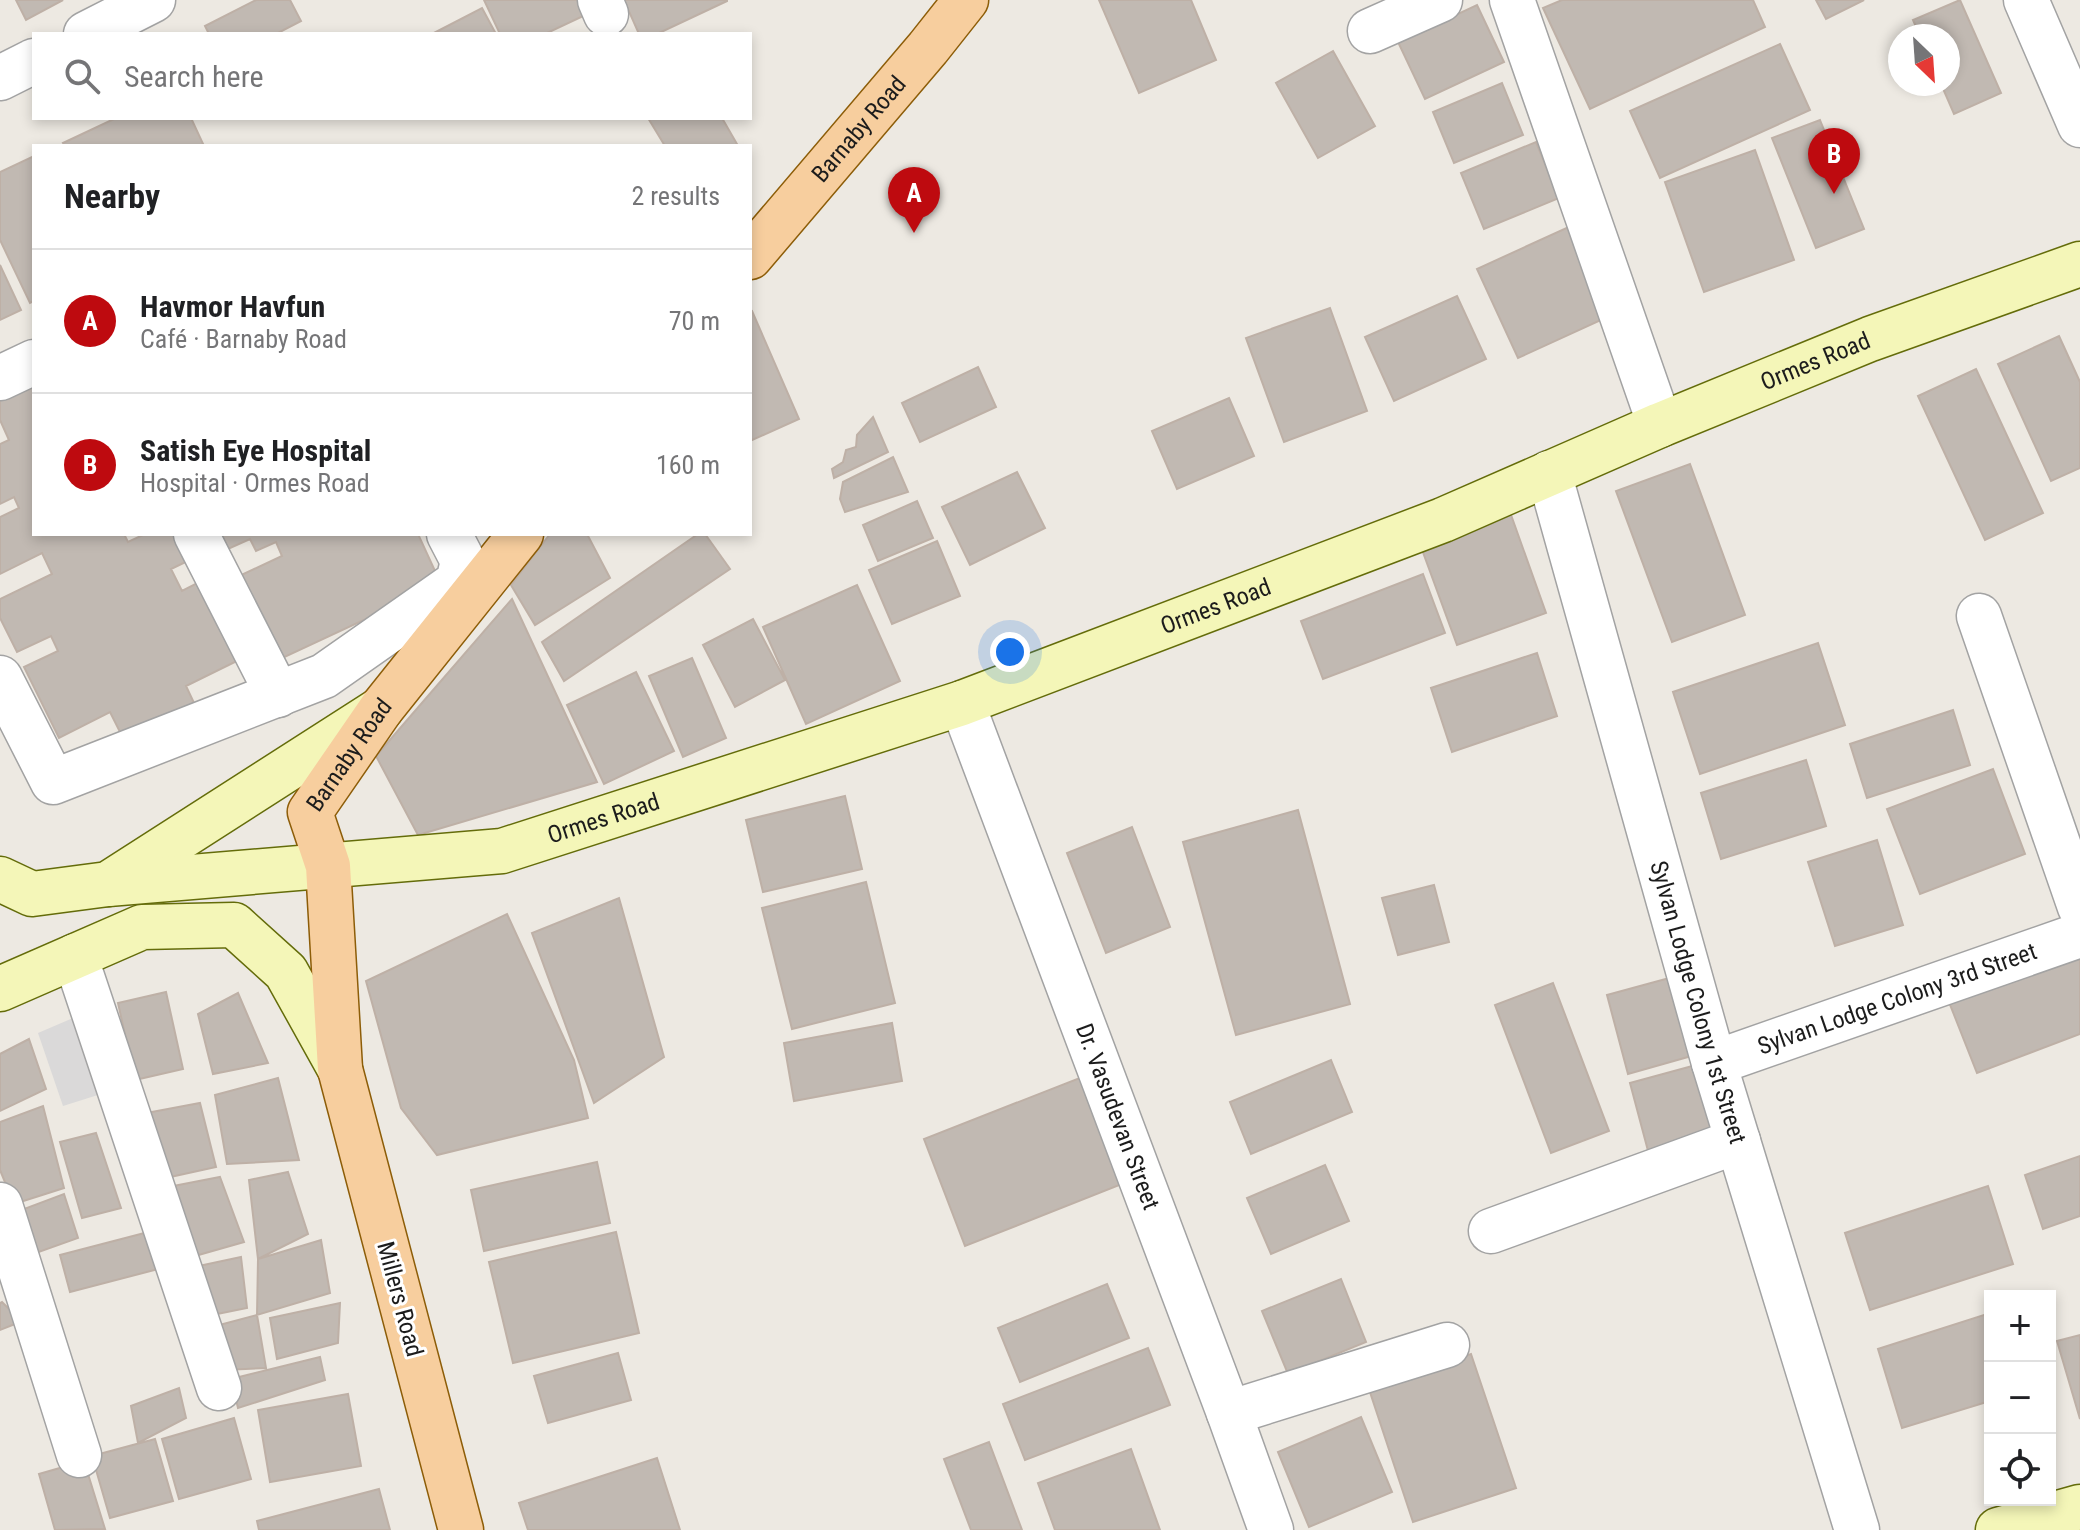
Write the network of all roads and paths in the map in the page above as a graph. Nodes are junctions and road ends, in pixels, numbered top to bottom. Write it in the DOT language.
graph roads {
  1 [pos="153,0"];
  2 [pos="966,0"];
  3 [pos="1440,0"];
  4 [pos="1512,0"];
  5 [pos="2026,0"];
  6 [pos="1370,31"];
  7 [pos="90,32"];
  8 [pos="32,62"];
  9 [pos="0,78"];
  10 [pos="2080,125"];
  11 [pos="752,255"];
  12 [pos="2080,264"];
  13 [pos="32,363"];
  14 [pos="0,378"];
  15 [pos="1660,425"];
  16 [pos="1549,473"];
  17 [pos="197,536"];
  18 [pos="450,536"];
  19 [pos="519,536"];
  20 [pos="1979,616"];
  21 [pos="324,676"];
  22 [pos="0,678"];
  23 [pos="278,695"];
  24 [pos="387,701"];
  25 [pos="962,703"];
  26 [pos="328,866"];
  27 [pos="0,879"];
  28 [pos="108,884"];
  29 [pos="2080,907"];
  30 [pos="2080,935"];
  31 [pos="75,956"];
  32 [pos="0,989"];
  33 [pos="1714,1063"];
  34 [pos="340,1069"];
  35 [pos="1738,1141"];
  36 [pos="0,1205"];
  37 [pos="1491,1231"];
  38 [pos="1447,1345"];
  39 [pos="219,1388"];
  40 [pos="1229,1413"];
  41 [pos="79,1455"];
  42 [pos="2080,1507"];
  43 [pos="461,1530"];
  44 [pos="1271,1530"];
  45 [pos="1857,1530"];
  46 [pos="1998,1530"];
  1 -- 7 [label="street"];
  2 -- 11 [label="main road, Barnaby Road"];
  3 -- 6 [label="street"];
  4 -- 15 [label="street"];
  5 -- 10 [label="street"];
  8 -- 9 [label="street"];
  12 -- 15 [label="street, Ormes Road"];
  13 -- 14 [label="street"];
  15 -- 16 [label="street, Ormes Road"];
  16 -- 25 [label="street, Ormes Road"];
  16 -- 33 [label="street, Sylvan Lodge Colony 1st Street"];
  17 -- 23 [label="street"];
  18 -- 21 [label="street"];
  19 -- 24 [label="main road, Barnaby Road"];
  20 -- 29 [label="street"];
  21 -- 23 [label="street"];
  21 -- 24 [label="street"];
  22 -- 23 [label="street"];
  24 -- 26 [label="main road, Barnaby Road"];
  24 -- 28 [label="street"];
  25 -- 26 [label="street, Ormes Road"];
  25 -- 40 [label="street, Dr. Vasudevan Street"];
  26 -- 28 [label="street, Ormes Road"];
  26 -- 34 [label="main road, Barnaby Road"];
  27 -- 28 [label="street, Ormes Road"];
  30 -- 33 [label="street, Sylvan Lodge Colony 3rd Street"];
  31 -- 32 [label="street"];
  31 -- 34 [label="street"];
  31 -- 39 [label="street"];
  33 -- 35 [label="street, Sylvan Lodge Colony 1st Street"];
  34 -- 43 [label="main road, Millers Road"];
  35 -- 37 [label="street"];
  35 -- 45 [label="street, Sylvan Lodge Colony 1st Street"];
  36 -- 41 [label="street"];
  38 -- 40 [label="street"];
  40 -- 44 [label="street, Dr. Vasudevan Street"];
  42 -- 46 [label="street"];
}
